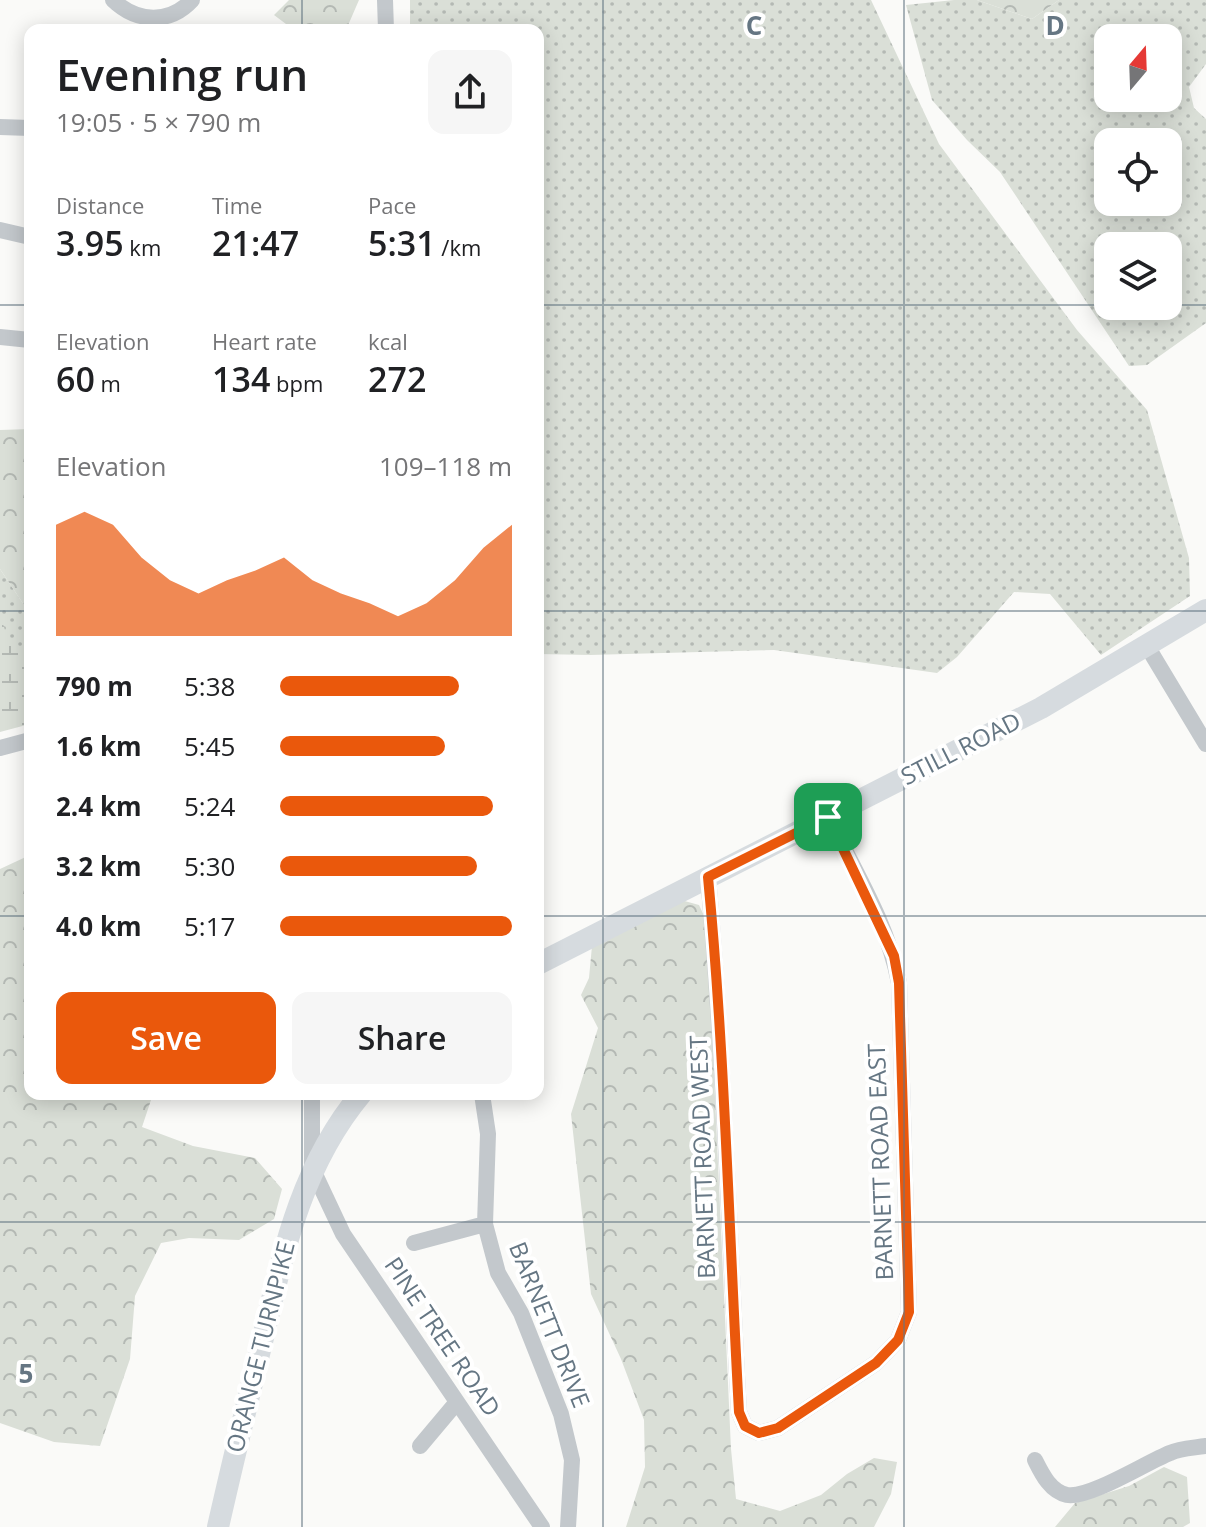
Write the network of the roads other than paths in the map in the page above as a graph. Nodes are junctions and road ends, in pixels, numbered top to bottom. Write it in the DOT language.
graph roads {
  1 [pos="113,0"];
  2 [pos="192,0"];
  3 [pos="385,0"];
  4 [pos="150,24"];
  5 [pos="153,24"];
  6 [pos="386,24"];
  7 [pos="0,127"];
  8 [pos="24,128"];
  9 [pos="0,230"];
  10 [pos="24,236"];
  11 [pos="4,338"];
  12 [pos="24,340"];
  13 [pos="1206,610"];
  14 [pos="1147,646"];
  15 [pos="24,742"];
  16 [pos="1206,744"];
  17 [pos="0,748"];
  18 [pos="828,817"];
  19 [pos="708,877"];
  20 [pos="544,961"];
  21 [pos="312,1100"];
  22 [pos="350,1100"];
  23 [pos="483,1100"];
  24 [pos="312,1168"];
  25 [pos="485,1224"];
  26 [pos="414,1243"];
  27 [pos="457,1402"];
  28 [pos="750,1431"];
  29 [pos="420,1446"];
  30 [pos="1206,1446"];
  31 [pos="1035,1460"];
  32 [pos="218,1527"];
  33 [pos="542,1527"];
  34 [pos="568,1527"];
  1 -- 4 [label="street"];
  2 -- 5 [label="street"];
  3 -- 6 [label="street"];
  7 -- 8 [label="street"];
  9 -- 10 [label="street"];
  11 -- 12 [label="street"];
  13 -- 14 [label="main road, STILL ROAD"];
  14 -- 16 [label="street"];
  14 -- 18 [label="main road, STILL ROAD"];
  15 -- 17 [label="street"];
  18 -- 19 [label="main road, STILL ROAD"];
  18 -- 28 [label="street, BARNETT ROAD EAST"];
  19 -- 20 [label="main road, STILL ROAD"];
  19 -- 28 [label="street, BARNETT ROAD WEST"];
  21 -- 24 [label="street"];
  22 -- 24 [label="main road"];
  23 -- 25 [label="street, BARNETT DRIVE"];
  24 -- 27 [label="street, PINE TREE ROAD"];
  24 -- 32 [label="main road, ORANGE TURNPIKE"];
  25 -- 26 [label="street"];
  25 -- 34 [label="street, BARNETT DRIVE"];
  27 -- 29 [label="street"];
  27 -- 33 [label="street, PINE TREE ROAD"];
  30 -- 31 [label="street"];
}
